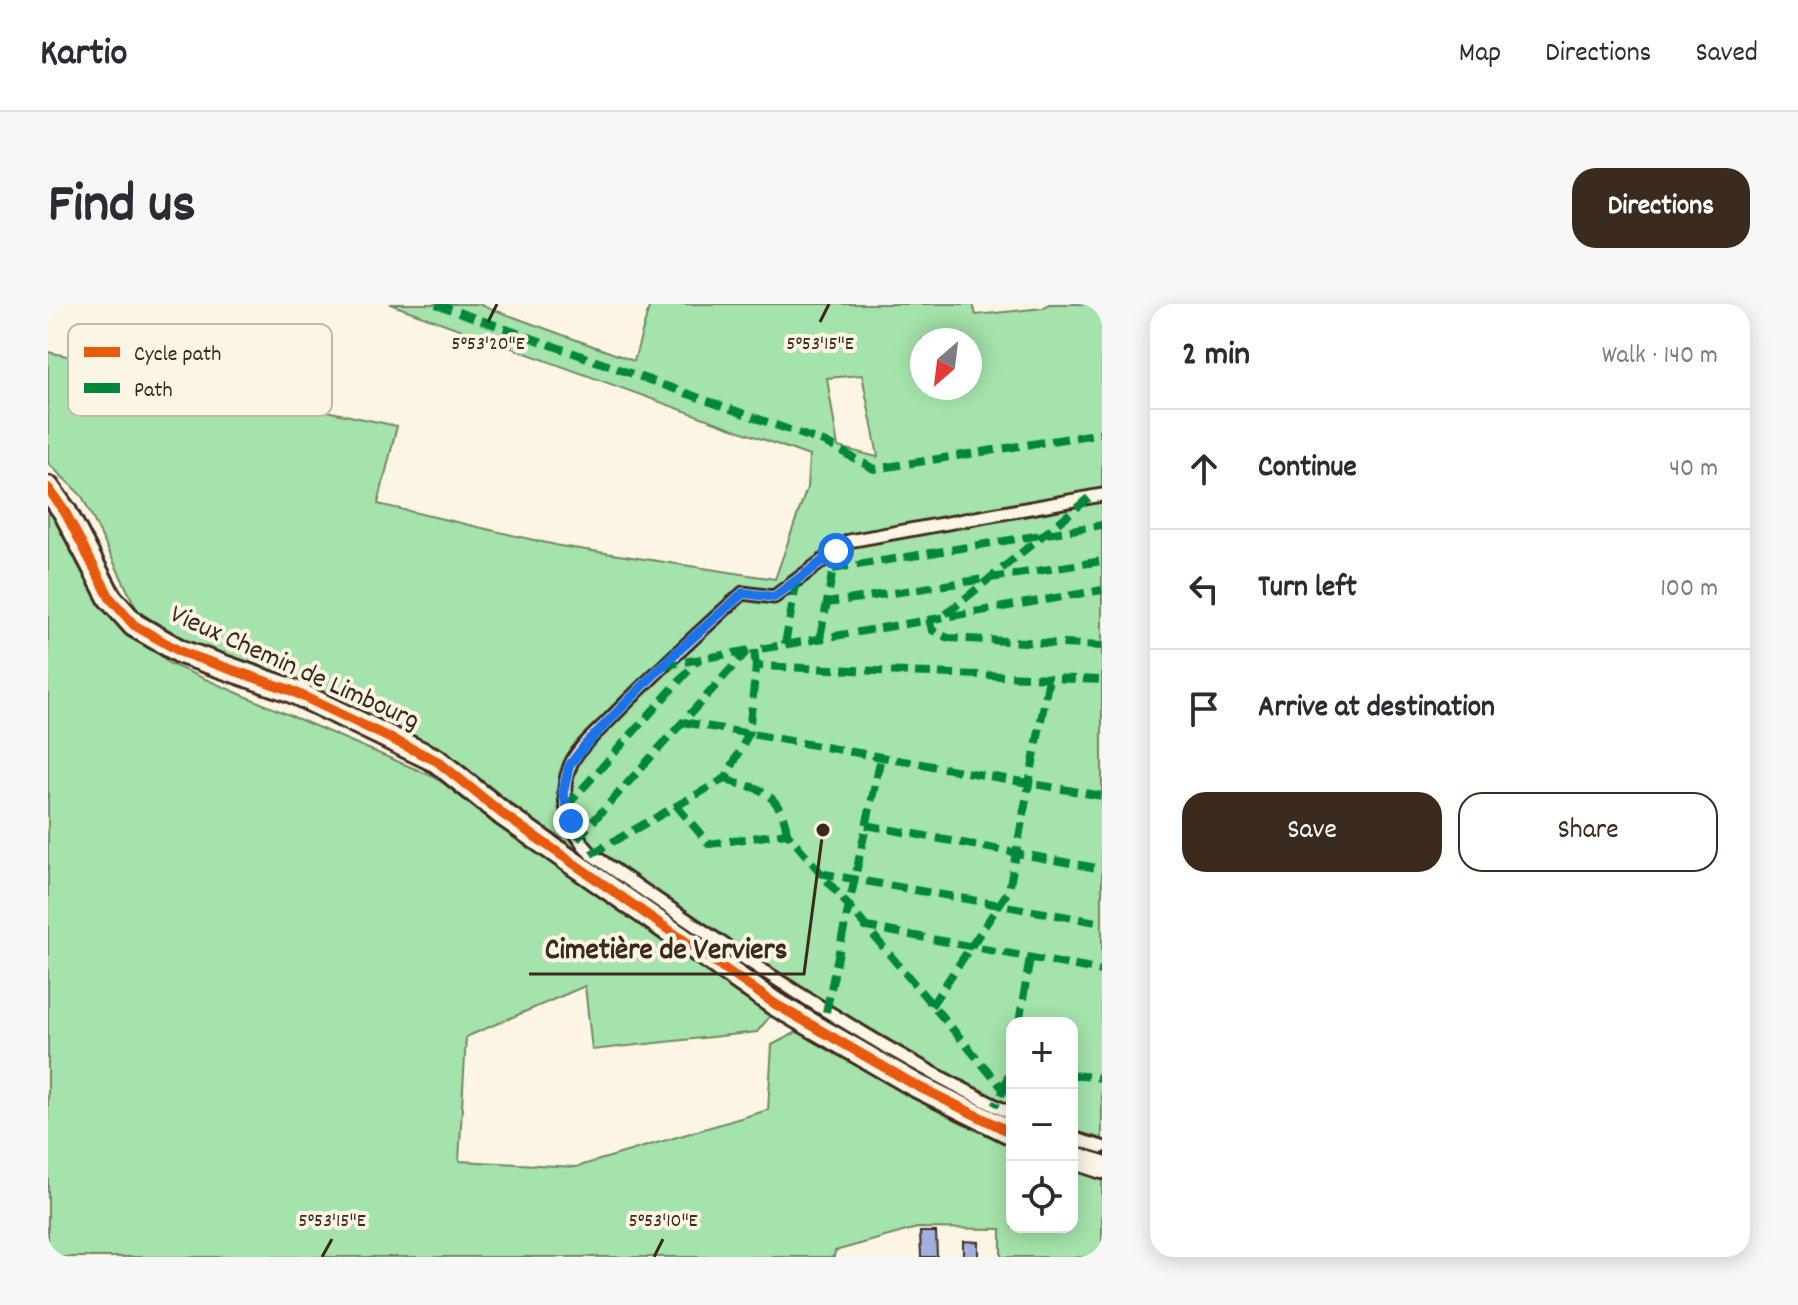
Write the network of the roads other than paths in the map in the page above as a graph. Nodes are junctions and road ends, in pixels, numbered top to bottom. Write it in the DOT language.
graph roads {
  1 [pos="48,488"];
  2 [pos="1102,495"];
  3 [pos="1006,1111"];
  4 [pos="1006,1130"];
  5 [pos="1078,1140"];
  6 [pos="1102,1147"];
  7 [pos="1078,1159"];
  8 [pos="1102,1167"];
  1 -- 4 [label="street, Vieux Chemin de Limbourg"];
  2 -- 3 [label="lane"];
  5 -- 6 [label="lane"];
  7 -- 8 [label="street"];
}
